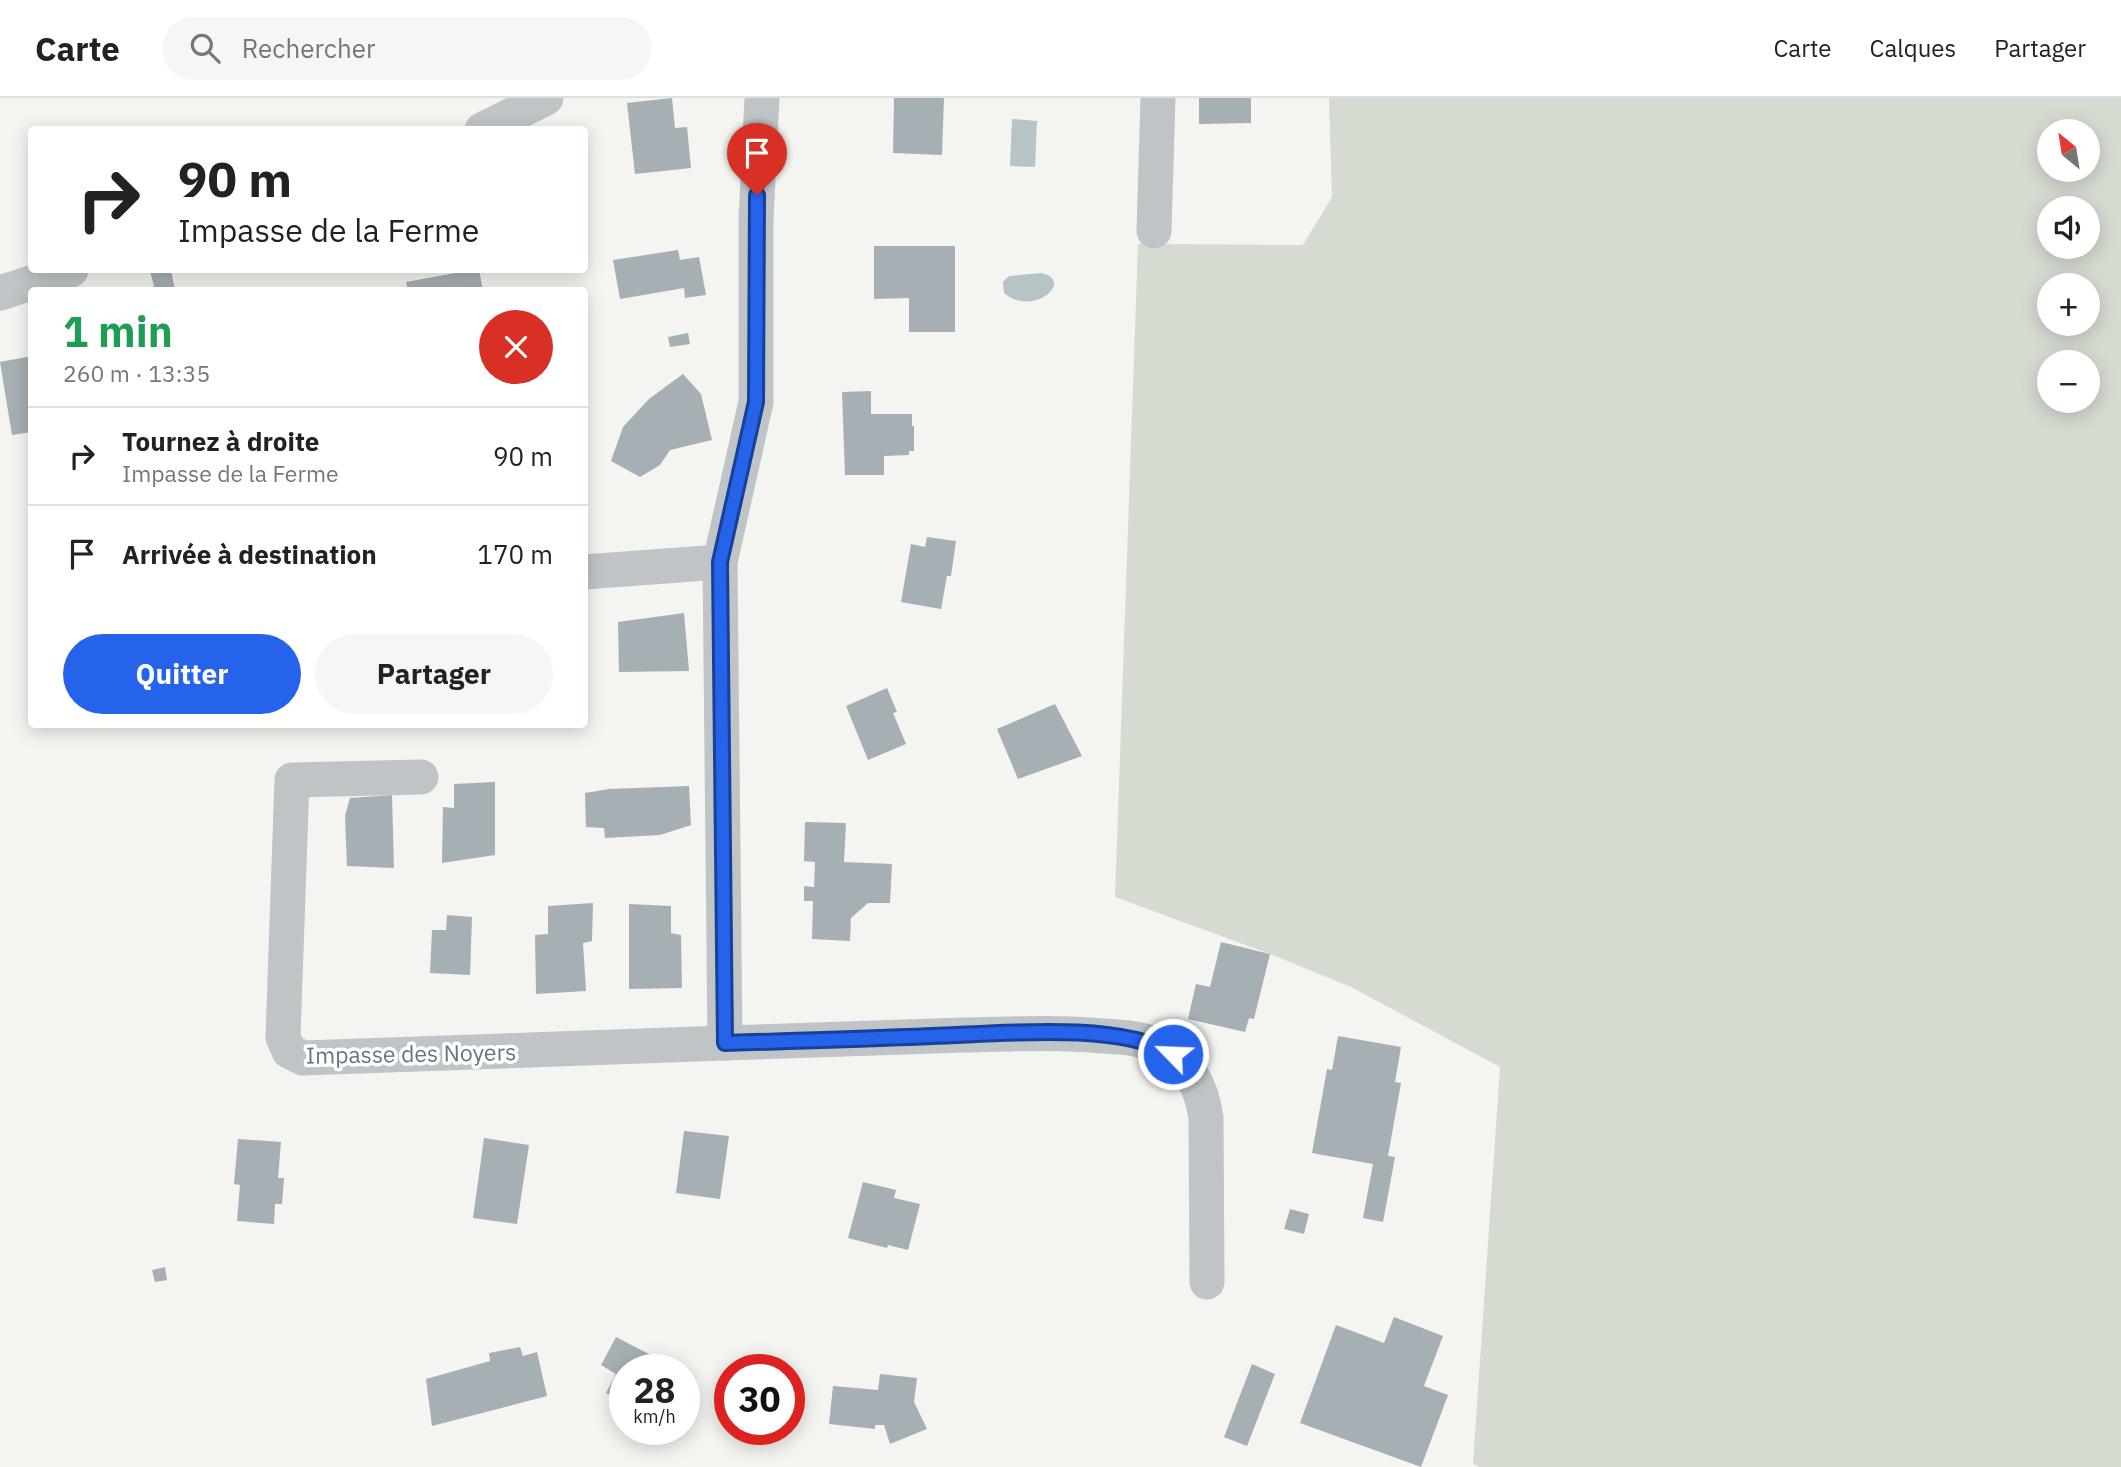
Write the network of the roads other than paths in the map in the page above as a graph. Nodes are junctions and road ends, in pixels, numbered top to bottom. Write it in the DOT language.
graph roads {
  1 [pos="546,98"];
  2 [pos="762,98"];
  3 [pos="1158,98"];
  4 [pos="490,126"];
  5 [pos="1154,231"];
  6 [pos="62,273"];
  7 [pos="0,293"];
  8 [pos="720,562"];
  9 [pos="588,572"];
  10 [pos="421,777"];
  11 [pos="725,1043"];
  12 [pos="1207,1282"];
  1 -- 4 [label="street"];
  2 -- 8 [label="street"];
  3 -- 5 [label="street"];
  6 -- 7 [label="street"];
  8 -- 9 [label="street"];
  8 -- 11 [label="street"];
  10 -- 11 [label="street, Impasse des Noyers"];
  11 -- 12 [label="street"];
}
